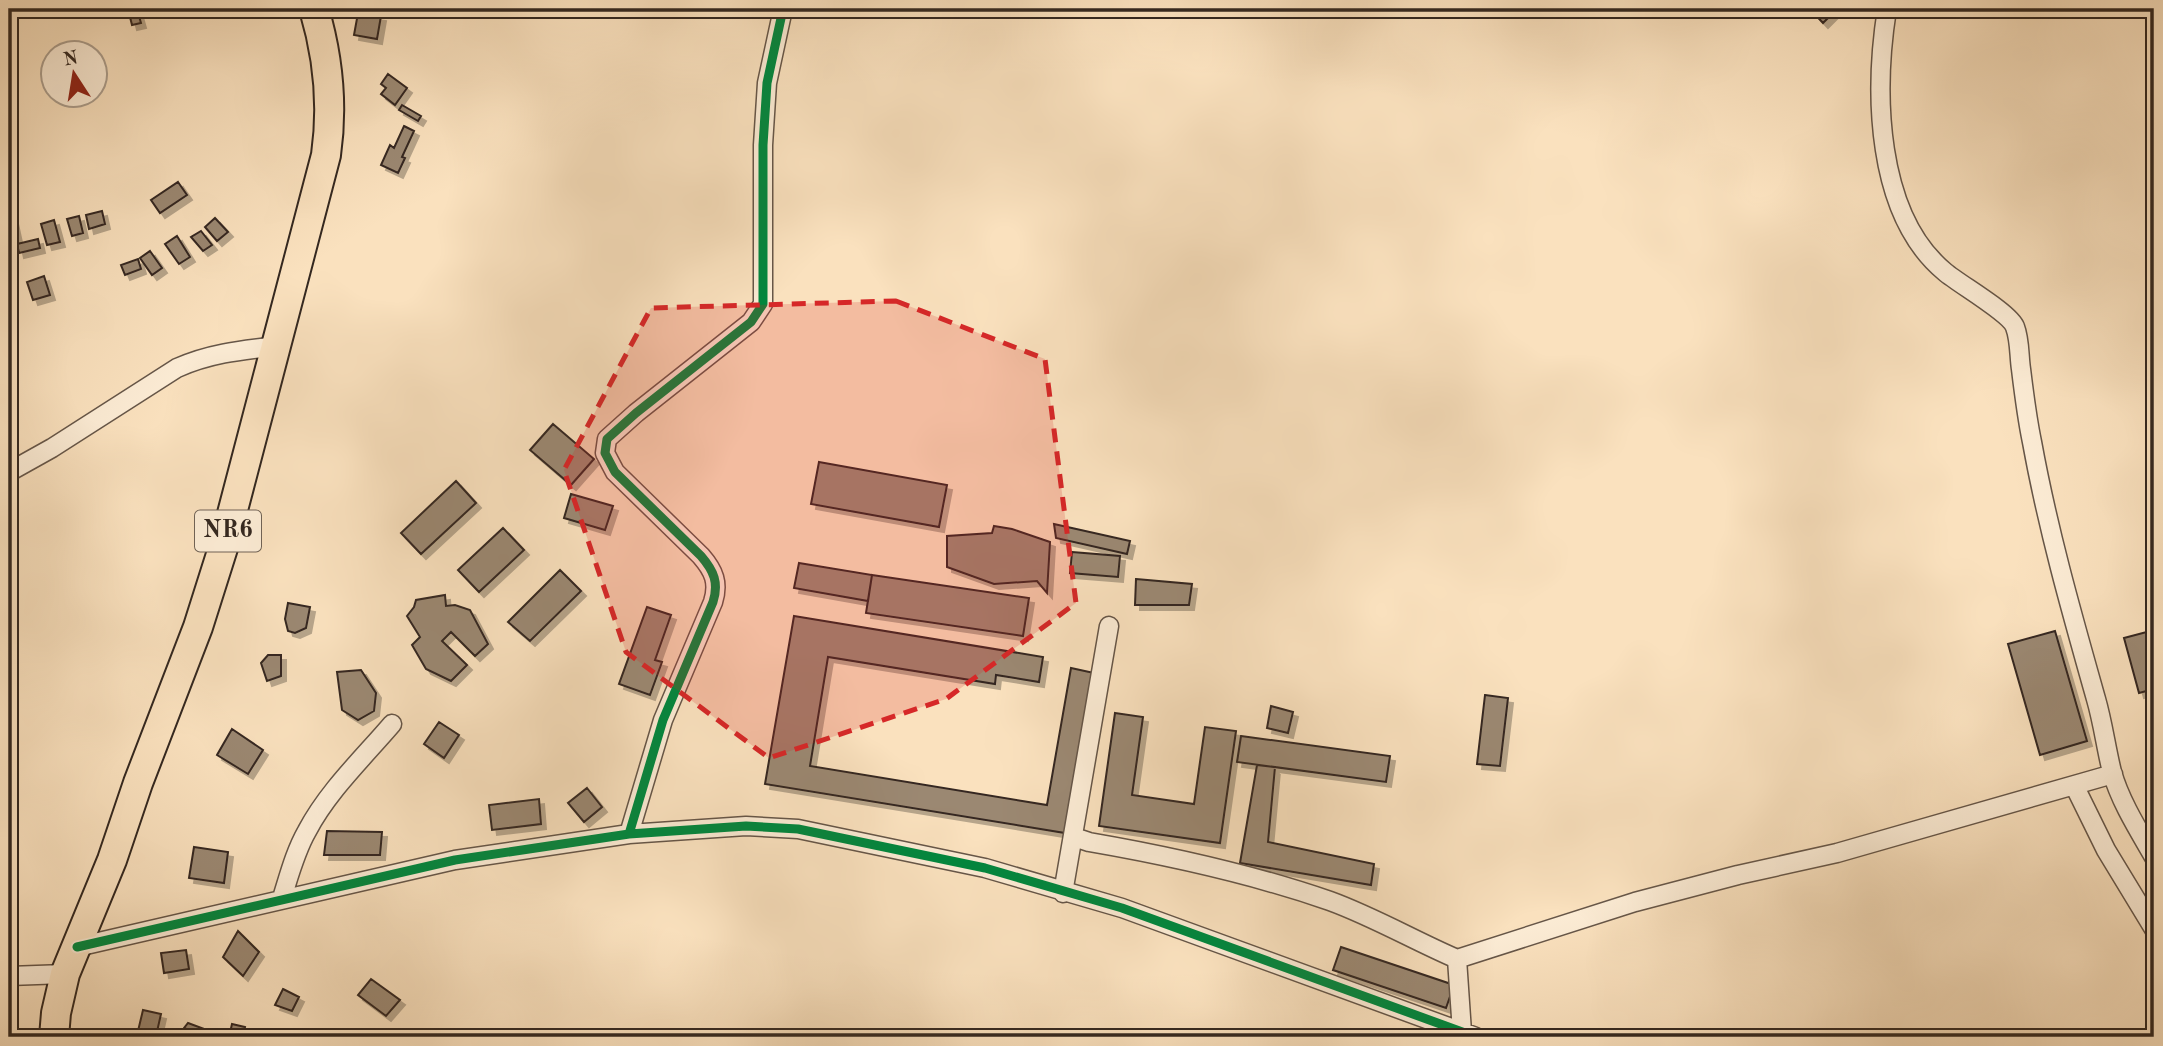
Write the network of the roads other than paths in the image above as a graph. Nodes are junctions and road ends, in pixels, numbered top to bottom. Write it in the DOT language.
graph roads {
  1 [pos="314,9"];
  2 [pos="783,9"];
  3 [pos="1887,9"];
  4 [pos="278,346"];
  5 [pos="9,472"];
  6 [pos="1109,626"];
  7 [pos="392,724"];
  8 [pos="2113,775"];
  9 [pos="2075,787"];
  10 [pos="629,834"];
  11 [pos="1074,837"];
  12 [pos="2154,857"];
  13 [pos="1063,893"];
  14 [pos="282,898"];
  15 [pos="2154,929"];
  16 [pos="77,947"];
  17 [pos="1457,959"];
  18 [pos="65,974"];
  19 [pos="9,976"];
  20 [pos="1469,1035"];
  21 [pos="54,1037"];
  1 -- 4 [label="main road, NR6"];
  2 -- 10 [label="street"];
  3 -- 8 [label="street"];
  4 -- 5 [label="street"];
  4 -- 16 [label="main road, NR6"];
  6 -- 11 [label="street"];
  7 -- 14 [label="street"];
  8 -- 9 [label="street"];
  8 -- 12 [label="street"];
  9 -- 15 [label="street"];
  9 -- 17 [label="street"];
  10 -- 13 [label="street"];
  10 -- 14 [label="street"];
  11 -- 13 [label="street"];
  11 -- 17 [label="street"];
  13 -- 20 [label="street"];
  14 -- 16 [label="street"];
  16 -- 18 [label="main road, NR6"];
  17 -- 20 [label="street"];
  18 -- 19 [label="street"];
  18 -- 21 [label="main road, NR6"];
}
